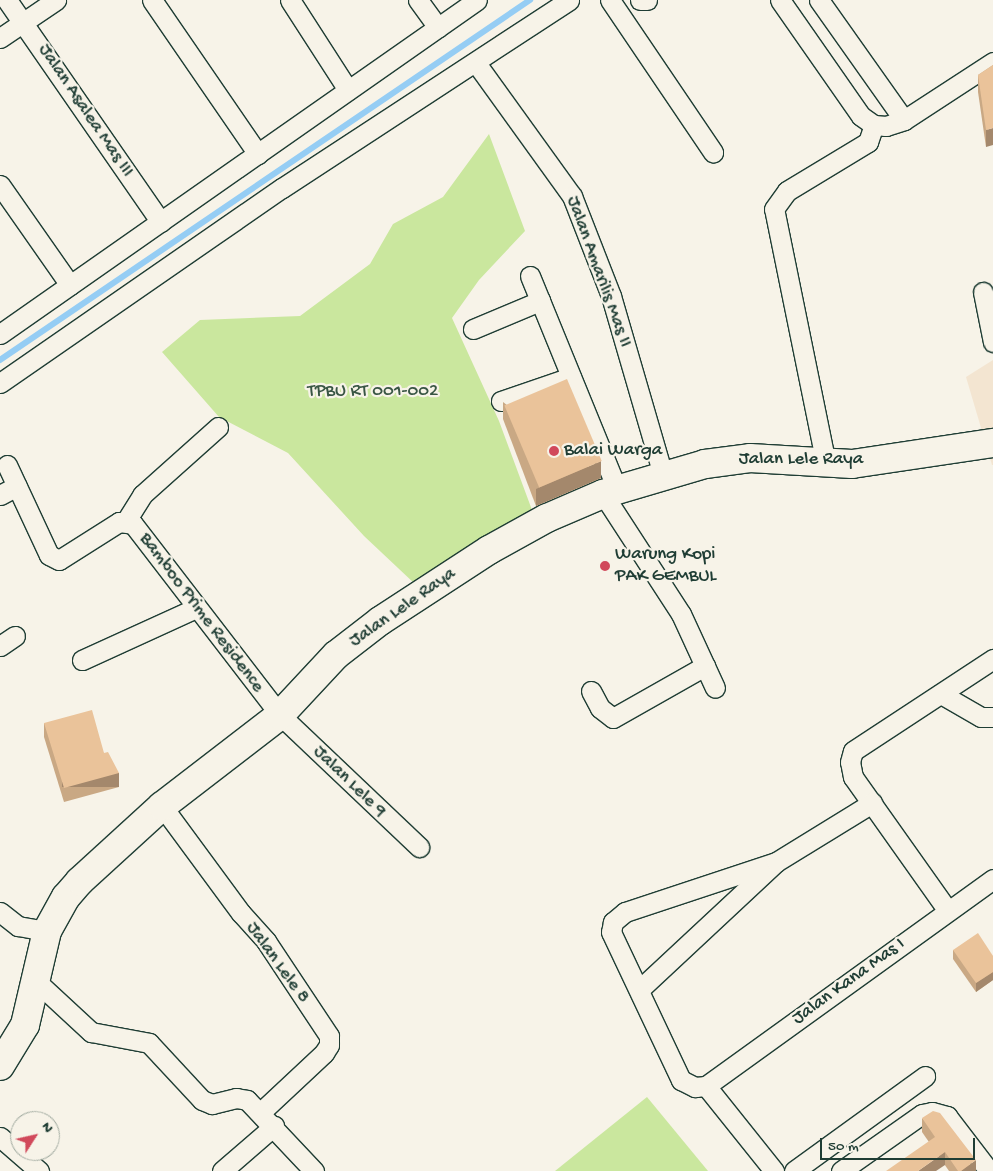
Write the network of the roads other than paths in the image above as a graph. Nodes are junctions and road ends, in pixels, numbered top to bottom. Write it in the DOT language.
graph roads {
  1 [pos="7,0"];
  2 [pos="56,0"];
  3 [pos="152,0"];
  4 [pos="290,0"];
  5 [pos="418,0"];
  6 [pos="477,0"];
  7 [pos="569,0"];
  8 [pos="610,0"];
  9 [pos="640,0"];
  10 [pos="647,0"];
  11 [pos="780,0"];
  12 [pos="820,0"];
  13 [pos="24,22"];
  14 [pos="438,28"];
  15 [pos="0,38"];
  16 [pos="993,62"];
  17 [pos="476,63"];
  18 [pos="348,90"];
  19 [pos="904,120"];
  20 [pos="874,125"];
  21 [pos="713,152"];
  22 [pos="258,154"];
  23 [pos="0,185"];
  24 [pos="161,222"];
  25 [pos="530,276"];
  26 [pos="70,285"];
  27 [pos="983,292"];
  28 [pos="540,301"];
  29 [pos="473,329"];
  30 [pos="0,334"];
  31 [pos="993,342"];
  32 [pos="571,377"];
  33 [pos="1,381"];
  34 [pos="502,401"];
  35 [pos="218,427"];
  36 [pos="993,443"];
  37 [pos="7,464"];
  38 [pos="826,464"];
  39 [pos="663,475"];
  40 [pos="17,486"];
  41 [pos="610,491"];
  42 [pos="0,495"];
  43 [pos="126,521"];
  44 [pos="196,608"];
  45 [pos="993,659"];
  46 [pos="82,660"];
  47 [pos="705,666"];
  48 [pos="715,688"];
  49 [pos="591,691"];
  50 [pos="941,694"];
  51 [pos="280,715"];
  52 [pos="993,717"];
  53 [pos="872,803"];
  54 [pos="162,806"];
  55 [pos="418,847"];
  56 [pos="776,862"];
  57 [pos="993,879"];
  58 [pos="948,911"];
  59 [pos="0,912"];
  60 [pos="47,931"];
  61 [pos="38,982"];
  62 [pos="640,989"];
  63 [pos="0,1066"];
  64 [pos="925,1076"];
  65 [pos="706,1086"];
  66 [pos="895,1098"];
  67 [pos="260,1112"];
  68 [pos="913,1120"];
  69 [pos="274,1126"];
  70 [pos="0,1137"];
  71 [pos="821,1150"];
  72 [pos="39,1171"];
  73 [pos="222,1171"];
  74 [pos="314,1171"];
  75 [pos="774,1171"];
  76 [pos="794,1171"];
  77 [pos="840,1171"];
  78 [pos="989,1171"];
  1 -- 13 [label="street, Jalan Asalea Mas III"];
  2 -- 13 [label="street"];
  3 -- 22 [label="street"];
  4 -- 18 [label="street"];
  5 -- 14 [label="street"];
  6 -- 14 [label="street"];
  7 -- 17 [label="street"];
  8 -- 21 [label="street"];
  9 -- 10 [label="street"];
  11 -- 20 [label="street"];
  12 -- 19 [label="street"];
  13 -- 15 [label="street"];
  13 -- 24 [label="street, Jalan Asalea Mas III"];
  14 -- 18 [label="street"];
  16 -- 19 [label="street"];
  17 -- 33 [label="street"];
  17 -- 39 [label="street, Jalan Amarilis Mas II"];
  18 -- 22 [label="street"];
  19 -- 20 [label="street"];
  20 -- 38 [label="street"];
  22 -- 24 [label="street"];
  23 -- 26 [label="street"];
  24 -- 26 [label="street"];
  25 -- 28 [label="street"];
  26 -- 30 [label="street"];
  27 -- 31 [label="street"];
  28 -- 29 [label="street"];
  28 -- 32 [label="street"];
  32 -- 34 [label="street"];
  32 -- 41 [label="street"];
  35 -- 43 [label="street"];
  36 -- 38 [label="street, Jalan Lele Raya"];
  37 -- 40 [label="street, Bamboo Prime Residence"];
  38 -- 39 [label="street, Jalan Lele Raya"];
  39 -- 41 [label="street, Jalan Lele Raya"];
  40 -- 42 [label="street"];
  40 -- 43 [label="street, Bamboo Prime Residence"];
  41 -- 47 [label="street"];
  41 -- 51 [label="street, Jalan Lele Raya"];
  43 -- 44 [label="street, Bamboo Prime Residence"];
  44 -- 46 [label="street"];
  44 -- 51 [label="street, Bamboo Prime Residence"];
  45 -- 50 [label="street"];
  47 -- 48 [label="street"];
  47 -- 49 [label="street"];
  50 -- 52 [label="street"];
  50 -- 53 [label="street"];
  51 -- 54 [label="street, Jalan Lele Raya"];
  51 -- 55 [label="street, Jalan Lele 9"];
  53 -- 56 [label="street"];
  53 -- 58 [label="street"];
  54 -- 60 [label="street, Jalan Lele Raya"];
  54 -- 67 [label="street, Jalan Lele 8"];
  56 -- 62 [label="street"];
  56 -- 62 [label="street"];
  57 -- 58 [label="street, Jalan Kana Mas I"];
  58 -- 65 [label="street, Jalan Kana Mas I"];
  59 -- 60 [label="street"];
  60 -- 61 [label="street, Jalan Lele Raya"];
  61 -- 63 [label="street, Jalan Lele Raya"];
  61 -- 67 [label="street"];
  62 -- 65 [label="street"];
  64 -- 66 [label="street"];
  65 -- 75 [label="street"];
  66 -- 68 [label="street"];
  66 -- 71 [label="street"];
  67 -- 69 [label="street"];
  68 -- 77 [label="street"];
  68 -- 78 [label="street"];
  69 -- 73 [label="street"];
  69 -- 74 [label="street"];
  70 -- 72 [label="street"];
  71 -- 76 [label="street"];
  71 -- 77 [label="street"];
}
